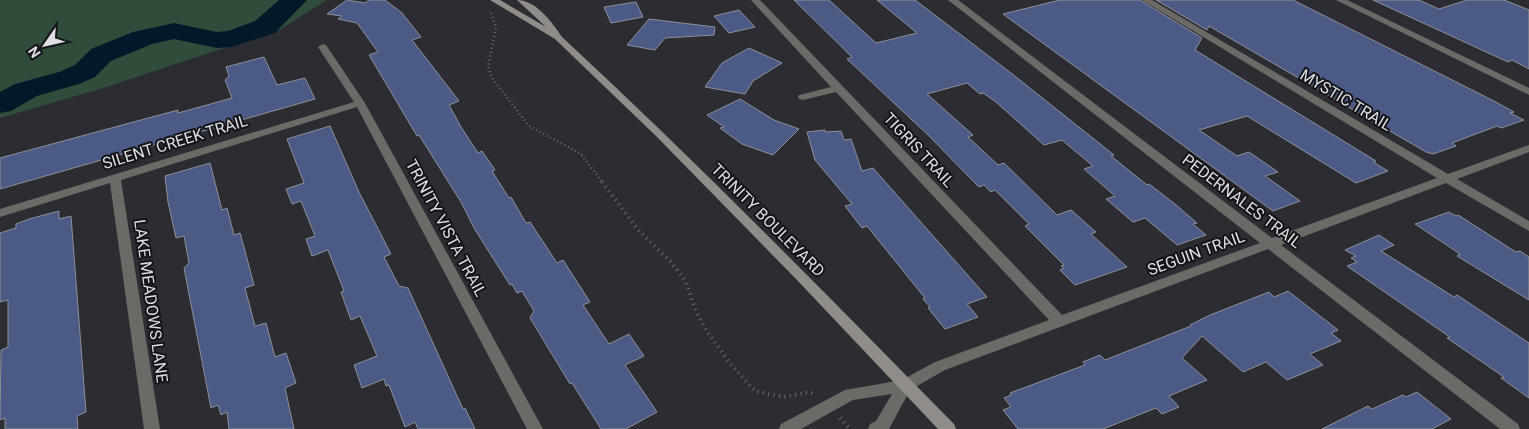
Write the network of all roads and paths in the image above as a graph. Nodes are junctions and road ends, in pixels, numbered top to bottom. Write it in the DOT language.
graph roads {
  1 [pos="494,0"];
  2 [pos="520,0"];
  3 [pos="755,0"];
  4 [pos="952,0"];
  5 [pos="1146,0"];
  6 [pos="1340,0"];
  7 [pos="486,9"];
  8 [pos="559,39"];
  9 [pos="323,47"];
  10 [pos="838,88"];
  11 [pos="1529,92"];
  12 [pos="803,97"];
  13 [pos="360,103"];
  14 [pos="1529,148"];
  15 [pos="115,178"];
  16 [pos="1446,178"];
  17 [pos="0,213"];
  18 [pos="1529,227"];
  19 [pos="1270,244"];
  20 [pos="1060,322"];
  21 [pos="905,386"];
  22 [pos="829,406"];
  23 [pos="152,429"];
  24 [pos="535,429"];
  25 [pos="787,429"];
  26 [pos="850,429"];
  27 [pos="876,429"];
  28 [pos="948,429"];
  29 [pos="1512,429"];
  1 -- 8 [label="main road, TRINITY BOULEVARD"];
  2 -- 8 [label="main road, TRINITY BOULEVARD"];
  3 -- 10 [label="street, TIGRIS TRAIL"];
  4 -- 19 [label="street, PEDERNALES TRAIL"];
  5 -- 16 [label="street, MYSTIC TRAIL"];
  6 -- 11 [label="street"];
  7 -- 22 [label="path"];
  8 -- 21 [label="main road, TRINITY BOULEVARD"];
  9 -- 13 [label="street, TRINITY VISTA TRAIL"];
  10 -- 12 [label="street"];
  10 -- 20 [label="street, TIGRIS TRAIL"];
  13 -- 15 [label="street, SILENT CREEK TRAIL"];
  13 -- 24 [label="street, TRINITY VISTA TRAIL"];
  14 -- 16 [label="street, SEGUIN TRAIL"];
  15 -- 17 [label="street, SILENT CREEK TRAIL"];
  15 -- 23 [label="street, LAKE MEADOWS LANE"];
  16 -- 18 [label="street, MYSTIC TRAIL"];
  16 -- 19 [label="street, SEGUIN TRAIL"];
  19 -- 20 [label="street, SEGUIN TRAIL"];
  19 -- 29 [label="street, PEDERNALES TRAIL"];
  20 -- 21 [label="street, SEGUIN TRAIL"];
  21 -- 22 [label="street"];
  21 -- 27 [label="street"];
  21 -- 28 [label="main road, TRINITY BOULEVARD"];
  22 -- 25 [label="street"];
  22 -- 26 [label="path"];
}
